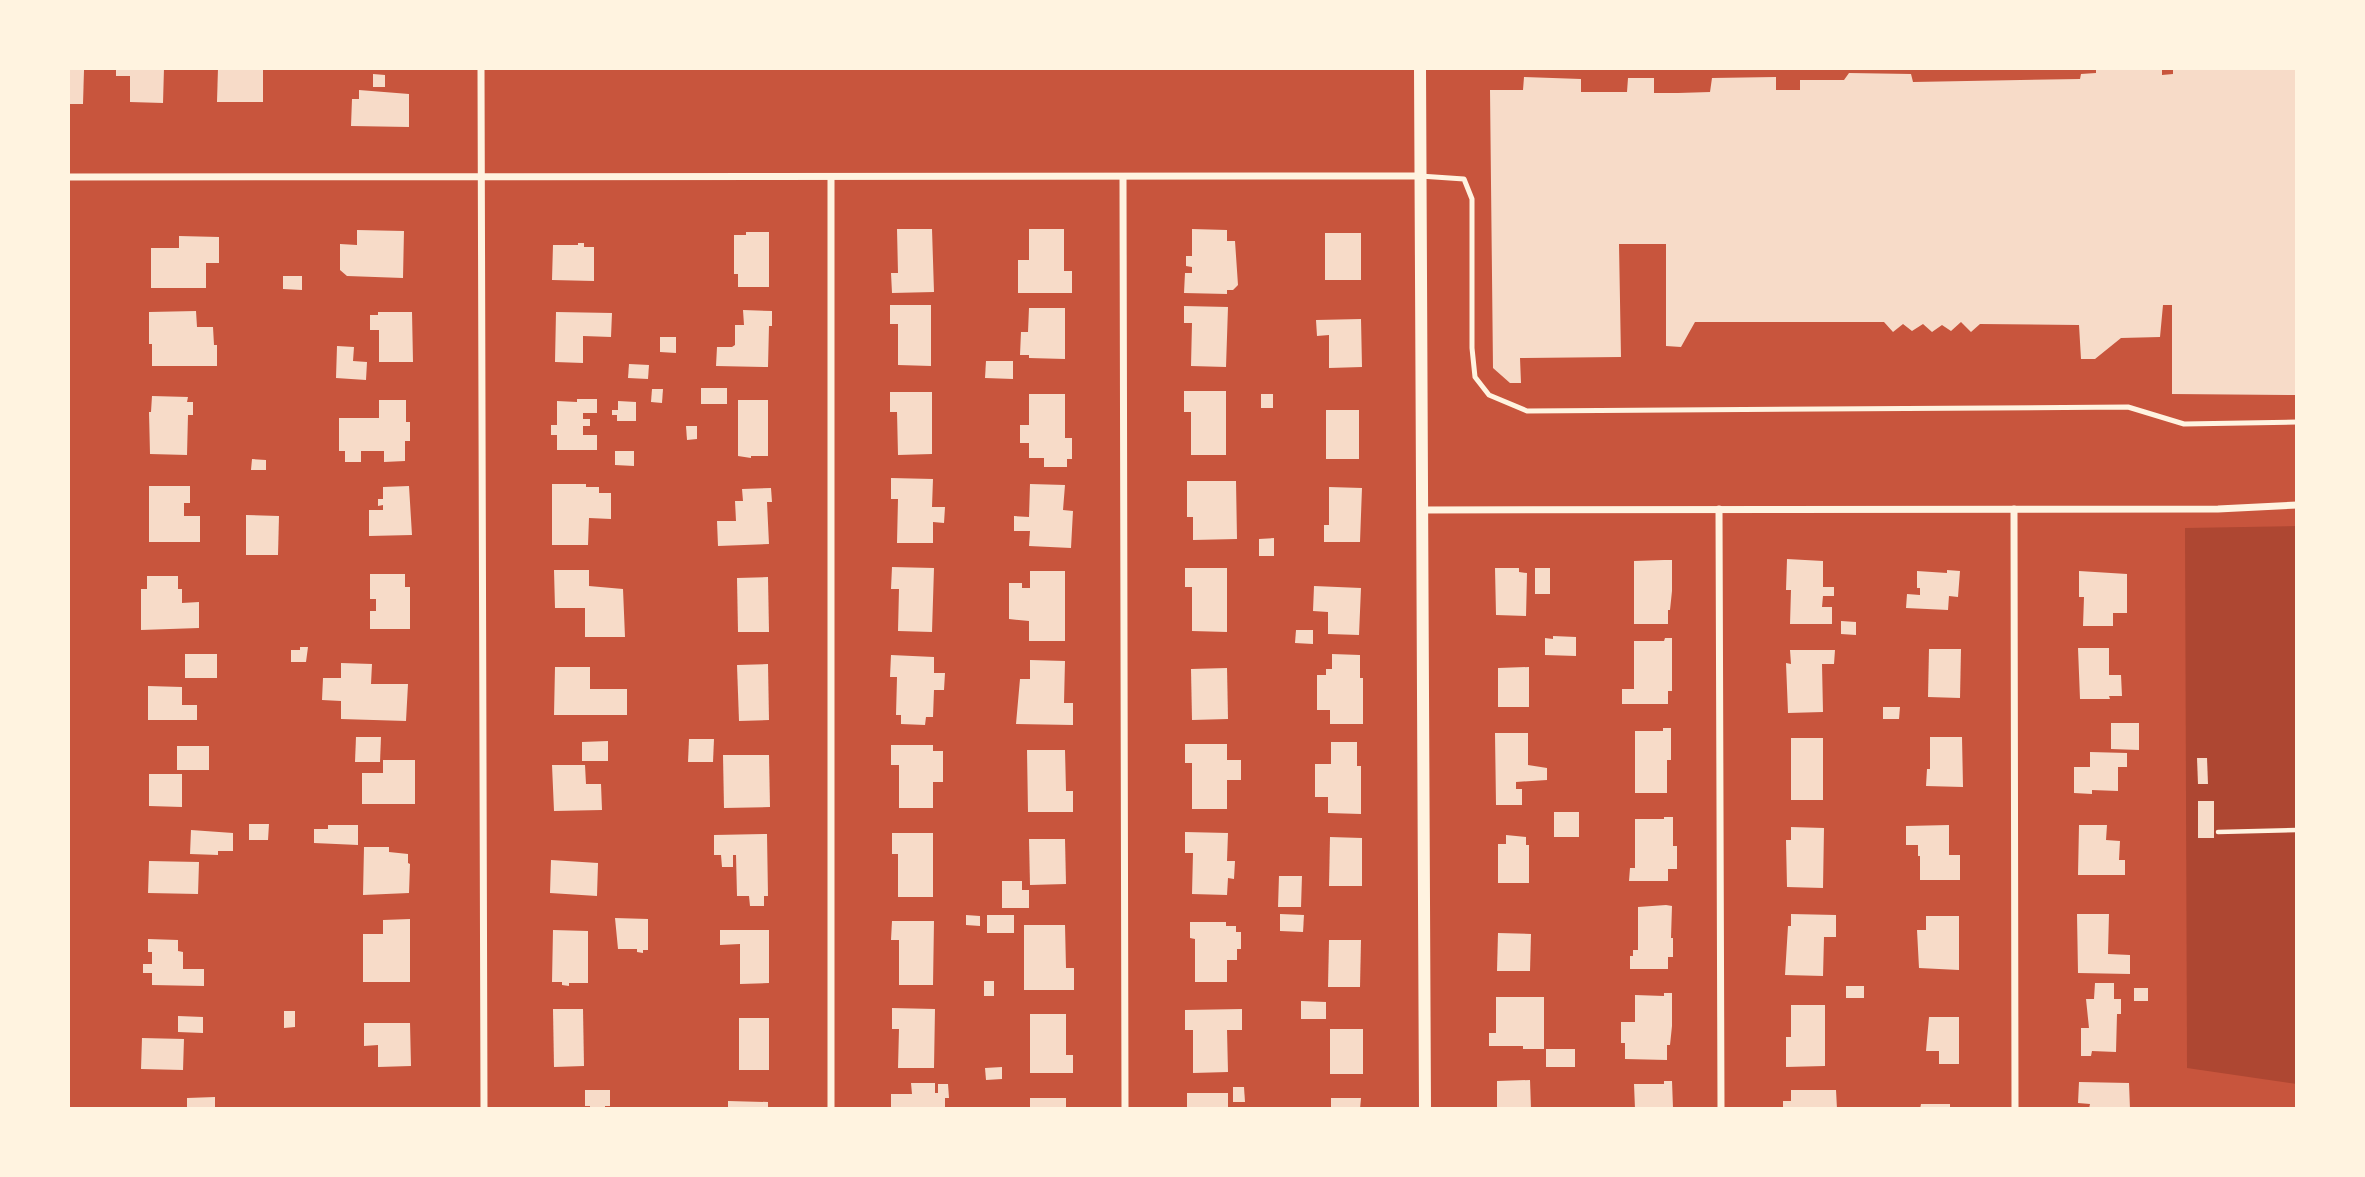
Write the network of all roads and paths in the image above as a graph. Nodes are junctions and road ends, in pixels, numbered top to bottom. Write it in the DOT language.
graph roads {
  1 [pos="481,68"];
  2 [pos="1420,68"];
  3 [pos="482,176"];
  4 [pos="1420,176"];
  5 [pos="68,177"];
  6 [pos="831,177"];
  7 [pos="1123,177"];
  8 [pos="2297,422"];
  9 [pos="2297,505"];
  10 [pos="1719,509"];
  11 [pos="2014,509"];
  12 [pos="1422,510"];
  13 [pos="2297,830"];
  14 [pos="2218,832"];
  15 [pos="484,1109"];
  16 [pos="831,1109"];
  17 [pos="1125,1109"];
  18 [pos="1425,1109"];
  19 [pos="1721,1109"];
  20 [pos="2015,1109"];
  1 -- 3 [label="street"];
  2 -- 4 [label="street"];
  3 -- 5 [label="street"];
  3 -- 6 [label="street"];
  3 -- 15 [label="street"];
  4 -- 7 [label="street"];
  4 -- 8 [label="lane"];
  4 -- 12 [label="street"];
  6 -- 7 [label="street"];
  6 -- 16 [label="street"];
  7 -- 17 [label="street"];
  9 -- 11 [label="street"];
  10 -- 11 [label="street"];
  10 -- 12 [label="street"];
  10 -- 19 [label="street"];
  11 -- 20 [label="street"];
  12 -- 18 [label="street"];
  13 -- 14 [label="path"];
}
